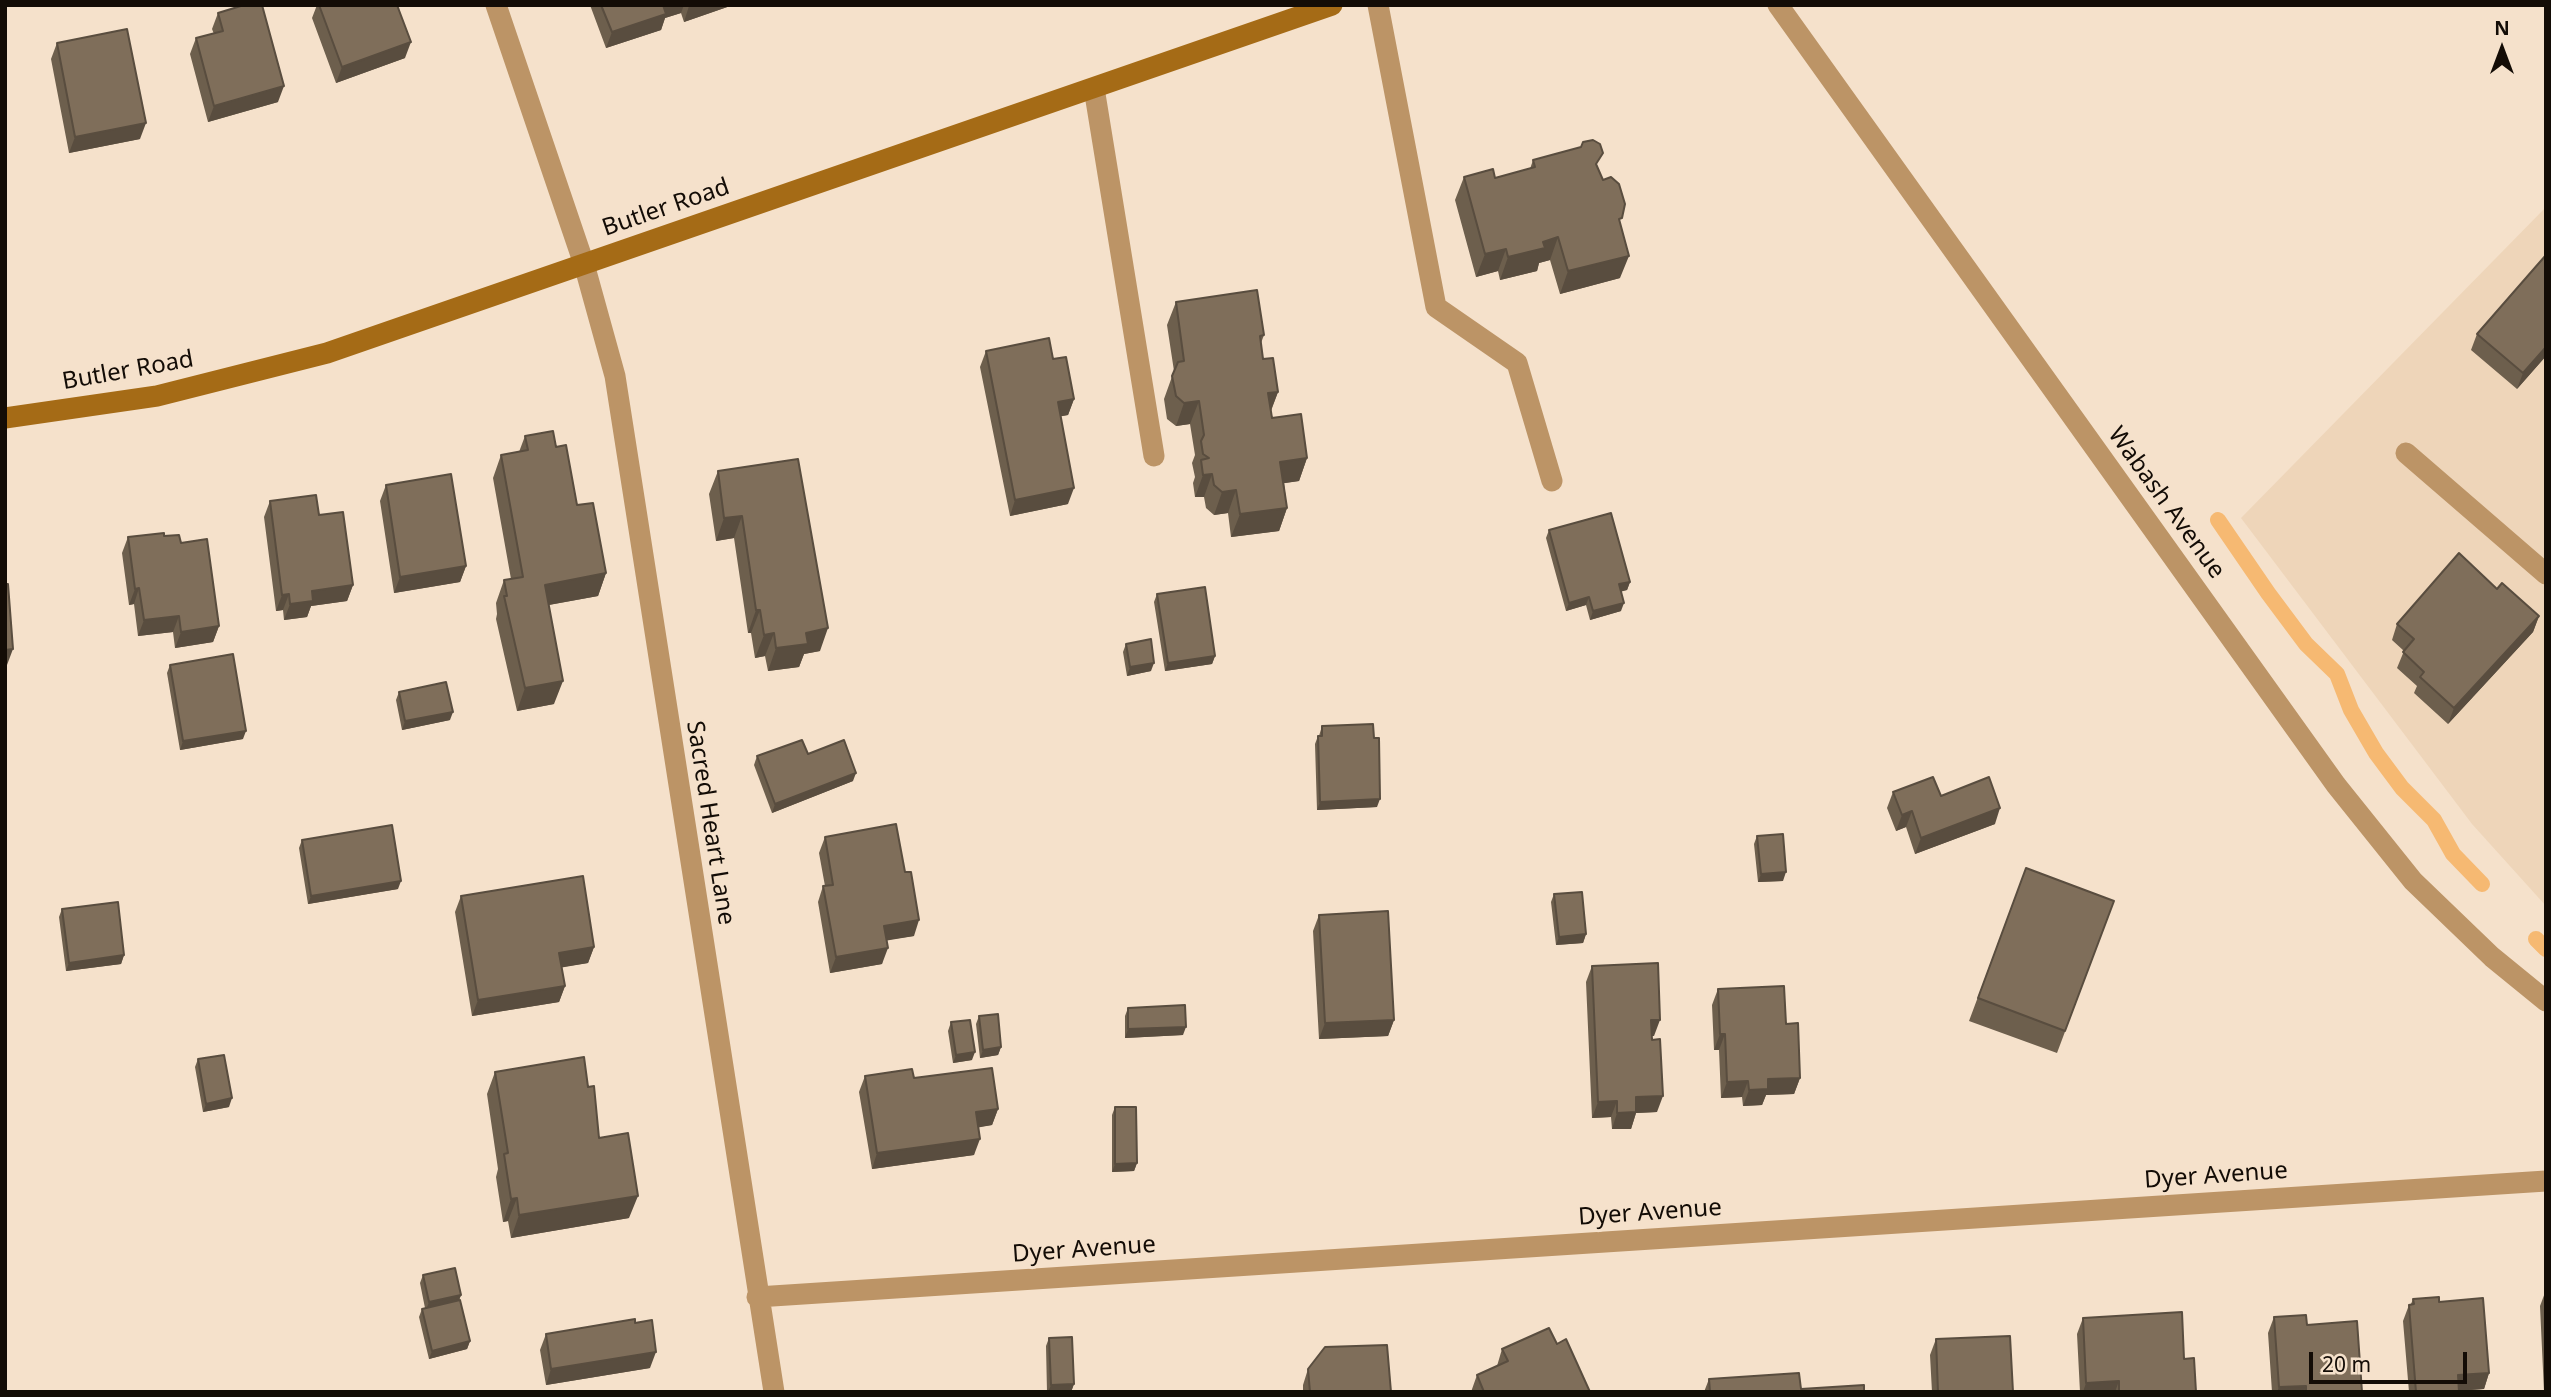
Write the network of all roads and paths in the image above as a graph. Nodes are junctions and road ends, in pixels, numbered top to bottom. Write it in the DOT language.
graph roads {
  1 [pos="496,5"];
  2 [pos="1332,5"];
  3 [pos="1378,5"];
  4 [pos="1778,5"];
  5 [pos="1094,88"];
  6 [pos="584,264"];
  7 [pos="5,418"];
  8 [pos="2406,453"];
  9 [pos="1154,456"];
  10 [pos="1552,481"];
  11 [pos="2546,574"];
  12 [pos="2546,1002"];
  13 [pos="2546,1181"];
  14 [pos="757,1297"];
  15 [pos="774,1392"];
  1 -- 6 [label="street, Sacred Heart Lane"];
  2 -- 5 [label="main road, Butler Road"];
  3 -- 10 [label="street"];
  4 -- 12 [label="street, Wabash Avenue"];
  5 -- 6 [label="main road, Butler Road"];
  5 -- 9 [label="street"];
  6 -- 7 [label="main road, Butler Road"];
  6 -- 14 [label="street, Sacred Heart Lane"];
  8 -- 11 [label="street"];
  13 -- 14 [label="street, Dyer Avenue"];
  14 -- 15 [label="street, Sacred Heart Lane"];
}
